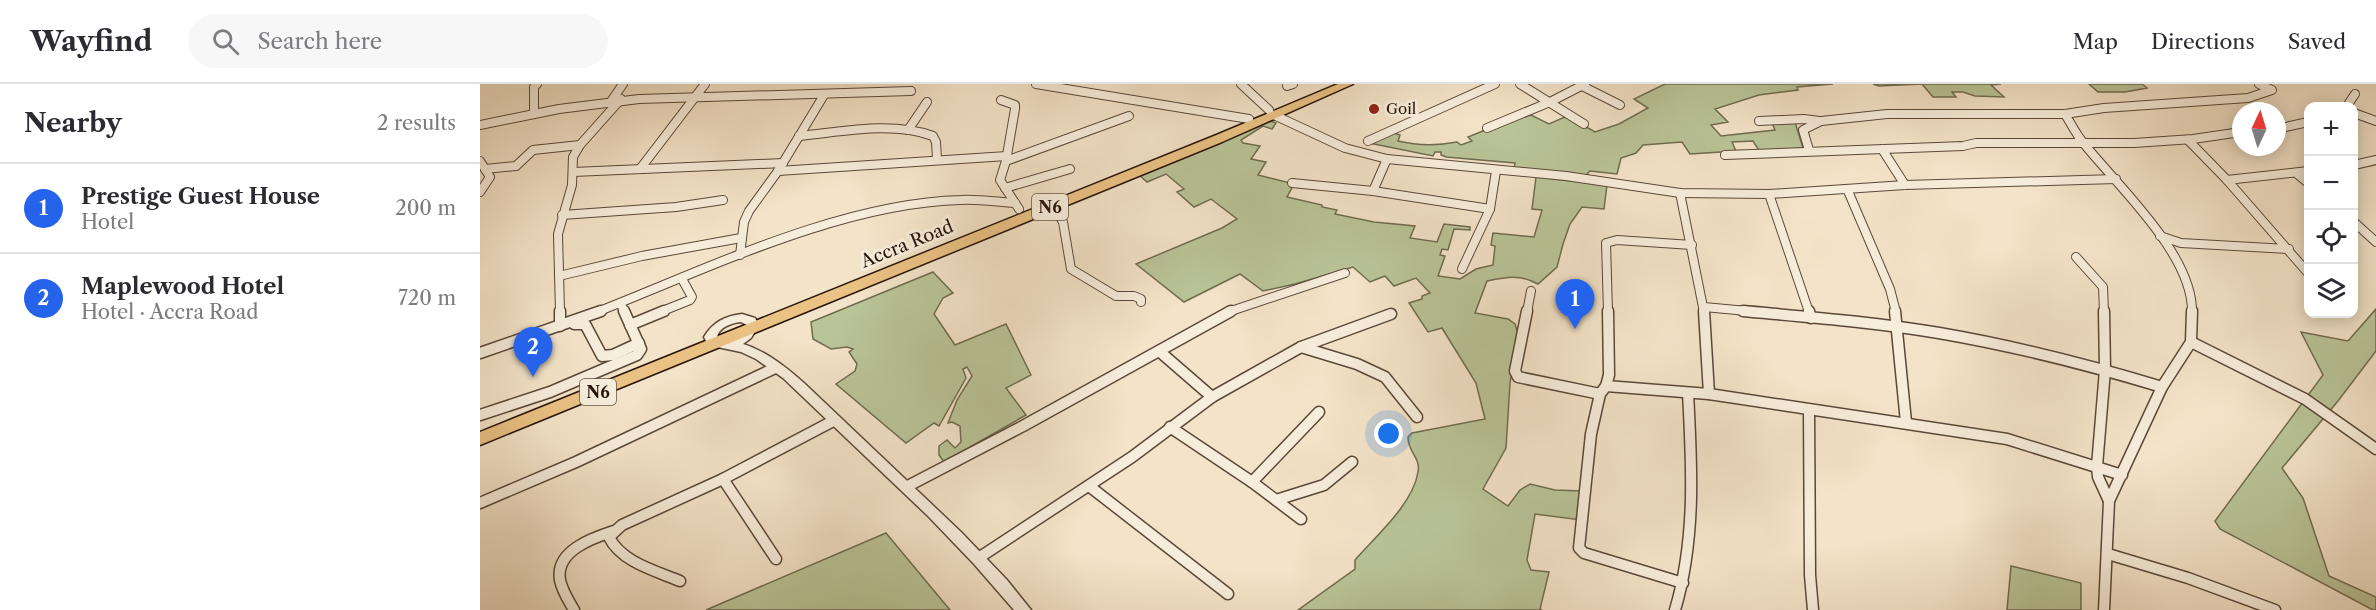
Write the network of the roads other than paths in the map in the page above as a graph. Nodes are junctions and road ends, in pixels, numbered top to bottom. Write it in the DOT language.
graph roads {
  1 [pos="537,84"];
  2 [pos="622,84"];
  3 [pos="705,84"];
  4 [pos="1036,84"];
  5 [pos="1089,84"];
  6 [pos="1241,84"];
  7 [pos="1330,84"];
  8 [pos="1347,84"];
  9 [pos="1495,84"];
  10 [pos="1520,84"];
  11 [pos="2259,84"];
  12 [pos="1583,85"];
  13 [pos="911,91"];
  14 [pos="1084,92"];
  15 [pos="2355,94"];
  16 [pos="694,96"];
  17 [pos="824,96"];
  18 [pos="621,99"];
  19 [pos="612,100"];
  20 [pos="1001,100"];
  21 [pos="927,102"];
  22 [pos="1550,102"];
  23 [pos="2350,102"];
  24 [pos="1620,105"];
  25 [pos="534,112"];
  26 [pos="1272,113"];
  27 [pos="2065,114"];
  28 [pos="2358,114"];
  29 [pos="1129,116"];
  30 [pos="1249,119"];
  31 [pos="1821,121"];
  32 [pos="2376,121"];
  33 [pos="1759,122"];
  34 [pos="2304,123"];
  35 [pos="1584,124"];
  36 [pos="480,125"];
  37 [pos="2286,127"];
  38 [pos="1487,128"];
  39 [pos="908,130"];
  40 [pos="2232,133"];
  41 [pos="799,136"];
  42 [pos="2188,140"];
  43 [pos="1368,141"];
  44 [pos="2084,144"];
  45 [pos="580,145"];
  46 [pos="1882,149"];
  47 [pos="1809,150"];
  48 [pos="1725,155"];
  49 [pos="937,159"];
  50 [pos="1006,159"];
  51 [pos="1387,159"];
  52 [pos="2376,160"];
  53 [pos="480,161"];
  54 [pos="783,163"];
  55 [pos="2358,164"];
  56 [pos="485,169"];
  57 [pos="639,169"];
  58 [pos="1070,169"];
  59 [pos="778,171"];
  60 [pos="1496,171"];
  61 [pos="573,172"];
  62 [pos="2304,172"];
  63 [pos="2296,173"];
  64 [pos="2116,179"];
  65 [pos="2227,180"];
  66 [pos="2304,180"];
  67 [pos="1292,183"];
  68 [pos="1905,185"];
  69 [pos="1005,188"];
  70 [pos="1373,191"];
  71 [pos="1848,191"];
  72 [pos="480,192"];
  73 [pos="1680,193"];
  74 [pos="1770,194"];
  75 [pos="723,200"];
  76 [pos="1053,205"];
  77 [pos="1017,206"];
  78 [pos="1490,209"];
  79 [pos="562,215"];
  80 [pos="2358,226"];
  81 [pos="2160,236"];
  82 [pos="741,238"];
  83 [pos="2376,242"];
  84 [pos="2181,243"];
  85 [pos="1692,245"];
  86 [pos="2169,249"];
  87 [pos="2289,249"];
  88 [pos="740,255"];
  89 [pos="2076,256"];
  90 [pos="911,258"];
  91 [pos="2304,268"];
  92 [pos="1462,269"];
  93 [pos="1345,273"];
  94 [pos="559,276"];
  95 [pos="682,279"];
  96 [pos="1531,291"];
  97 [pos="1141,302"];
  98 [pos="620,303"];
  99 [pos="1704,307"];
  100 [pos="1391,314"];
  101 [pos="1810,318"];
  102 [pos="570,323"];
  103 [pos="630,325"];
  104 [pos="560,327"];
  105 [pos="1898,327"];
  106 [pos="750,328"];
  107 [pos="718,341"];
  108 [pos="2191,342"];
  109 [pos="639,343"];
  110 [pos="1301,347"];
  111 [pos="1159,351"];
  112 [pos="480,353"];
  113 [pos="760,355"];
  114 [pos="775,368"];
  115 [pos="2105,370"];
  116 [pos="2162,387"];
  117 [pos="1603,390"];
  118 [pos="1688,393"];
  119 [pos="1709,394"];
  120 [pos="1212,397"];
  121 [pos="1809,410"];
  122 [pos="1319,412"];
  123 [pos="480,415"];
  124 [pos="1417,417"];
  125 [pos="835,420"];
  126 [pos="1906,422"];
  127 [pos="1170,427"];
  128 [pos="480,430"];
  129 [pos="480,439"];
  130 [pos="2376,449"];
  131 [pos="1352,462"];
  132 [pos="2097,466"];
  133 [pos="2122,475"];
  134 [pos="723,479"];
  135 [pos="1252,482"];
  136 [pos="1089,486"];
  137 [pos="906,487"];
  138 [pos="1276,500"];
  139 [pos="2109,501"];
  140 [pos="480,503"];
  141 [pos="1300,519"];
  142 [pos="614,531"];
  143 [pos="2108,554"];
  144 [pos="776,559"];
  145 [pos="977,559"];
  146 [pos="680,581"];
  147 [pos="1683,583"];
  148 [pos="1228,594"];
  149 [pos="2258,606"];
  150 [pos="574,610"];
  151 [pos="1023,610"];
  152 [pos="1675,610"];
  153 [pos="1813,610"];
  154 [pos="2104,610"];
  155 [pos="2275,610"];
  1 -- 25 [label="street"];
  2 -- 19 [label="street"];
  3 -- 16 [label="street"];
  4 -- 14 [label="street"];
  5 -- 14 [label="street"];
  6 -- 26 [label="street"];
  7 -- 26 [label="highway, Accra Road / N6"];
  8 -- 26 [label="highway, Accra Road / N6"];
  9 -- 43 [label="street"];
  10 -- 22 [label="street"];
  11 -- 27 [label="street"];
  12 -- 22 [label="street"];
  12 -- 24 [label="street"];
  13 -- 17 [label="street"];
  14 -- 30 [label="street"];
  15 -- 23 [label="street"];
  16 -- 17 [label="street"];
  16 -- 18 [label="street"];
  16 -- 57 [label="street"];
  17 -- 41 [label="street"];
  18 -- 19 [label="street"];
  18 -- 45 [label="street"];
  19 -- 25 [label="street"];
  20 -- 50 [label="street"];
  21 -- 39 [label="street"];
  22 -- 35 [label="street"];
  22 -- 38 [label="street"];
  25 -- 36 [label="street"];
  26 -- 30 [label="highway, Accra Road / N6"];
  26 -- 51 [label="street"];
  26 -- 76 [label="highway, Accra Road / N6"];
  27 -- 31 [label="street"];
  27 -- 44 [label="street"];
  28 -- 32 [label="street"];
  29 -- 50 [label="street"];
  30 -- 77 [label="highway, Accra Road / N6"];
  31 -- 33 [label="street"];
  31 -- 47 [label="street"];
  34 -- 37 [label="street"];
  39 -- 41 [label="street"];
  39 -- 49 [label="street"];
  40 -- 42 [label="street"];
  41 -- 54 [label="street"];
  42 -- 44 [label="street"];
  42 -- 65 [label="street"];
  44 -- 46 [label="street"];
  44 -- 64 [label="street"];
  45 -- 56 [label="street"];
  45 -- 61 [label="street"];
  46 -- 47 [label="street"];
  46 -- 68 [label="street"];
  47 -- 48 [label="street"];
  49 -- 50 [label="street"];
  49 -- 59 [label="street"];
  50 -- 69 [label="street"];
  51 -- 60 [label="street"];
  51 -- 70 [label="street"];
  52 -- 55 [label="street"];
  53 -- 56 [label="street"];
  54 -- 57 [label="street"];
  54 -- 59 [label="street"];
  56 -- 72 [label="street"];
  57 -- 61 [label="street"];
  58 -- 69 [label="street"];
  59 -- 82 [label="street"];
  60 -- 73 [label="street"];
  60 -- 78 [label="street"];
  61 -- 79 [label="street"];
  62 -- 63 [label="street"];
  63 -- 65 [label="street"];
  63 -- 66 [label="street"];
  64 -- 68 [label="street"];
  64 -- 81 [label="street"];
  65 -- 87 [label="street"];
  67 -- 70 [label="street"];
  68 -- 71 [label="street"];
  69 -- 77 [label="street"];
  70 -- 78 [label="street"];
  71 -- 74 [label="street"];
  71 -- 105 [label="street"];
  73 -- 74 [label="street"];
  73 -- 85 [label="street"];
  74 -- 101 [label="street"];
  75 -- 79 [label="street"];
  76 -- 90 [label="highway, Accra Road / N6"];
  76 -- 97 [label="street"];
  77 -- 88 [label="street"];
  77 -- 90 [label="highway, Accra Road / N6"];
  78 -- 92 [label="street"];
  79 -- 94 [label="street"];
  80 -- 83 [label="street"];
  81 -- 84 [label="street"];
  81 -- 86 [label="street"];
  82 -- 88 [label="street"];
  82 -- 94 [label="street"];
  84 -- 86 [label="street"];
  84 -- 87 [label="street"];
  85 -- 99 [label="street"];
  85 -- 117 [label="street"];
  86 -- 108 [label="street"];
  87 -- 91 [label="street"];
  88 -- 95 [label="street"];
  89 -- 115 [label="street"];
  90 -- 106 [label="highway, Accra Road / N6"];
  93 -- 111 [label="street"];
  94 -- 104 [label="street"];
  95 -- 98 [label="street"];
  95 -- 103 [label="street"];
  96 -- 117 [label="street"];
  98 -- 102 [label="street"];
  98 -- 103 [label="street"];
  99 -- 101 [label="street"];
  99 -- 119 [label="street"];
  100 -- 110 [label="street"];
  101 -- 105 [label="street"];
  102 -- 104 [label="street"];
  102 -- 109 [label="street"];
  103 -- 109 [label="street"];
  104 -- 112 [label="street"];
  105 -- 115 [label="street"];
  105 -- 126 [label="street"];
  106 -- 107 [label="highway, Accra Road / N6"];
  106 -- 113 [label="street"];
  107 -- 113 [label="street"];
  107 -- 128 [label="highway, Accra Road / N6"];
  107 -- 129 [label="highway, Accra Road / N6"];
  108 -- 116 [label="street"];
  108 -- 130 [label="street"];
  109 -- 123 [label="street"];
  110 -- 120 [label="street"];
  110 -- 124 [label="street"];
  111 -- 120 [label="street"];
  111 -- 137 [label="street"];
  113 -- 114 [label="street"];
  114 -- 125 [label="street"];
  114 -- 140 [label="street"];
  115 -- 116 [label="street"];
  115 -- 132 [label="street"];
  116 -- 133 [label="street"];
  117 -- 118 [label="street"];
  117 -- 147 [label="street"];
  118 -- 119 [label="street"];
  118 -- 147 [label="street"];
  119 -- 121 [label="street"];
  120 -- 127 [label="street"];
  121 -- 126 [label="street"];
  121 -- 153 [label="street"];
  122 -- 135 [label="street"];
  125 -- 134 [label="street"];
  125 -- 137 [label="street"];
  126 -- 132 [label="street"];
  127 -- 135 [label="street"];
  127 -- 136 [label="street"];
  131 -- 138 [label="street"];
  132 -- 133 [label="street"];
  132 -- 139 [label="street"];
  133 -- 139 [label="street"];
  134 -- 142 [label="street"];
  134 -- 144 [label="street"];
  135 -- 138 [label="street"];
  136 -- 145 [label="street"];
  136 -- 148 [label="street"];
  137 -- 145 [label="street"];
  138 -- 141 [label="street"];
  139 -- 143 [label="street"];
  142 -- 146 [label="street"];
  142 -- 150 [label="street"];
  143 -- 149 [label="street"];
  143 -- 154 [label="street"];
  145 -- 151 [label="street"];
  147 -- 152 [label="street"];
  149 -- 155 [label="street"];
}
